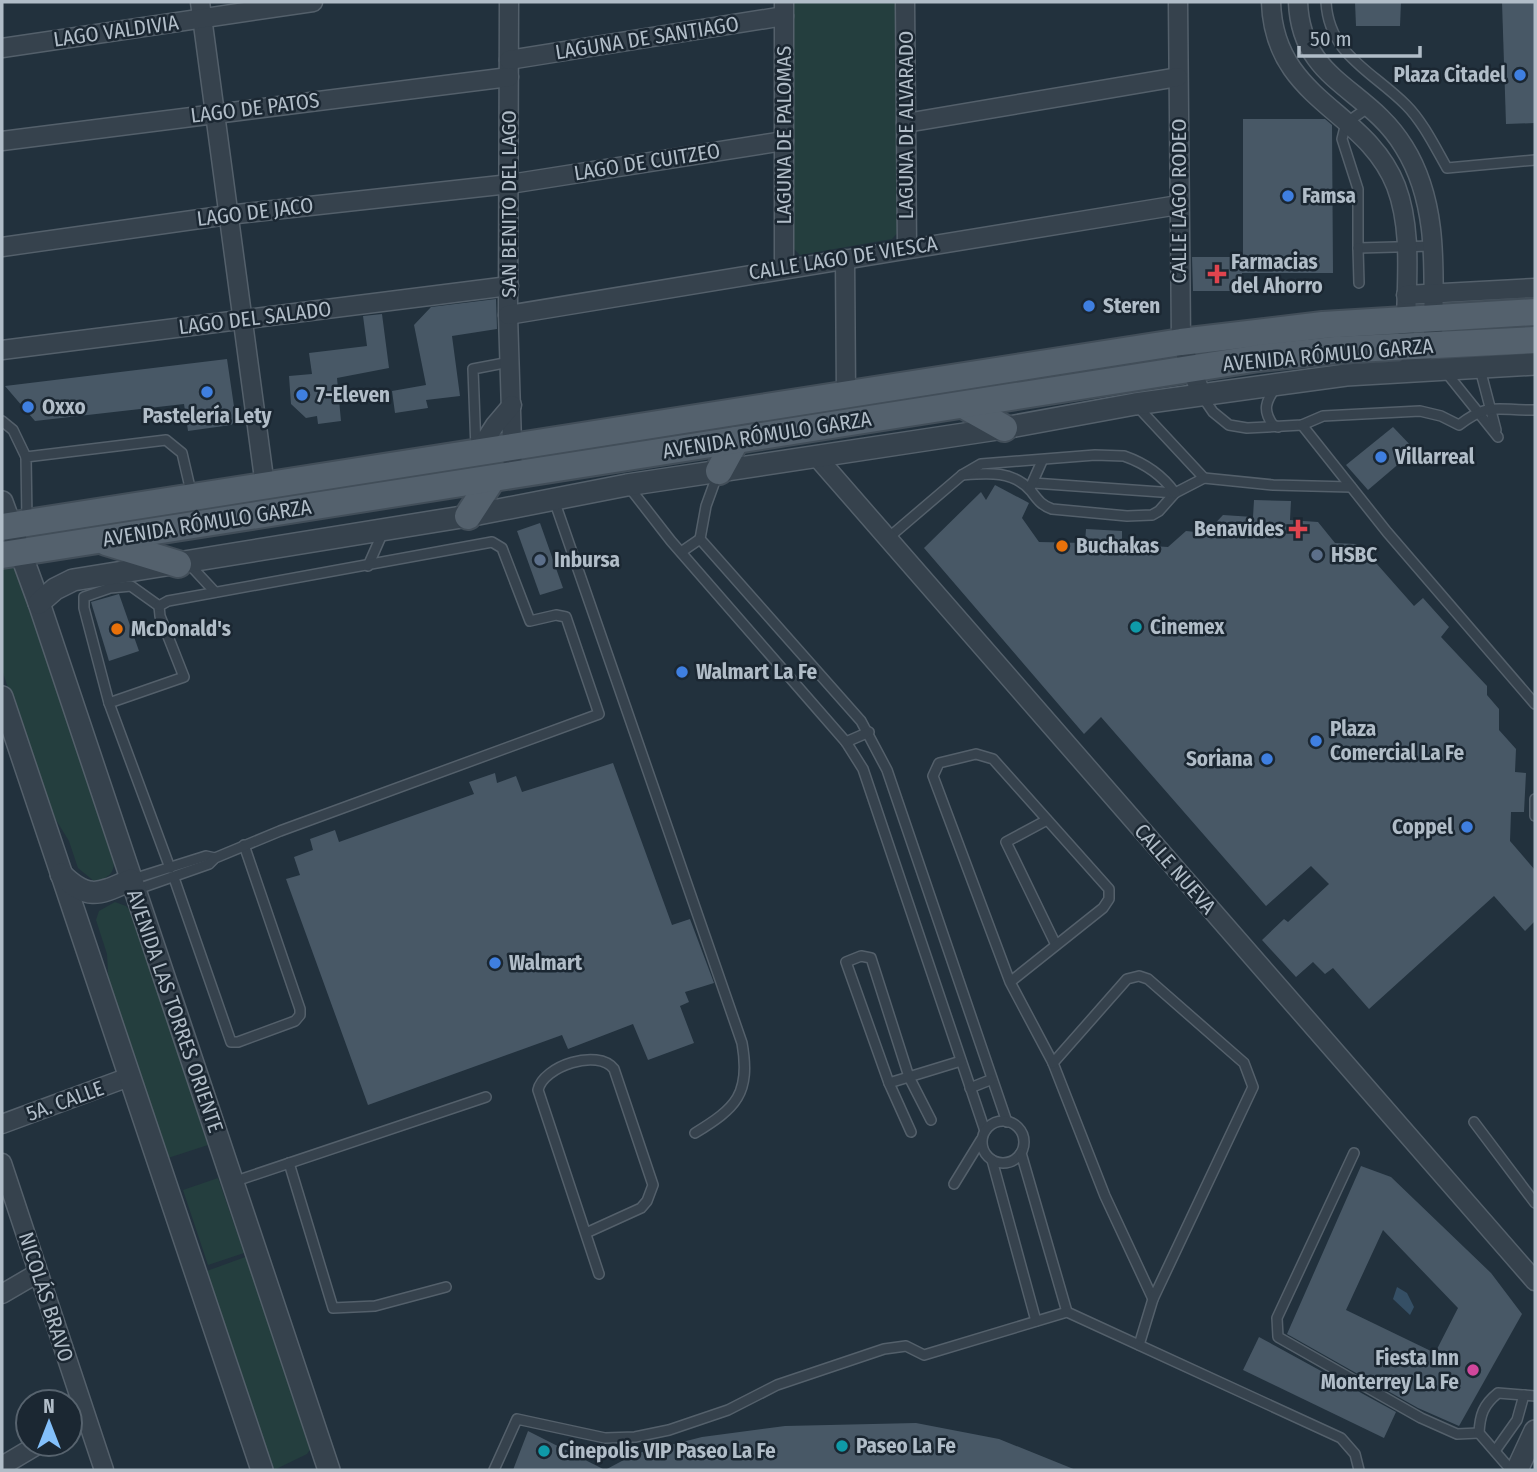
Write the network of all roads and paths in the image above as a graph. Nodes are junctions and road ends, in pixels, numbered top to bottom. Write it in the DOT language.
graph roads {
  1 [pos="313,2"];
  2 [pos="509,2"];
  3 [pos="905,2"];
  4 [pos="1178,2"];
  5 [pos="1271,2"];
  6 [pos="1298,2"];
  7 [pos="1326,2"];
  8 [pos="784,9"];
  9 [pos="201,10"];
  10 [pos="2,48"];
  11 [pos="509,69"];
  12 [pos="1178,77"];
  13 [pos="1370,106"];
  14 [pos="216,113"];
  15 [pos="906,123"];
  16 [pos="1346,124"];
  17 [pos="784,141"];
  18 [pos="2,142"];
  19 [pos="1535,160"];
  20 [pos="510,184"];
  21 [pos="1178,205"];
  22 [pos="228,215"];
  23 [pos="1432,246"];
  24 [pos="2,247"];
  25 [pos="1406,247"];
  26 [pos="907,248"];
  27 [pos="1358,248"];
  28 [pos="845,259"];
  29 [pos="784,268"];
  30 [pos="1359,283"];
  31 [pos="509,286"];
  32 [pos="1535,288"];
  33 [pos="1481,303"];
  34 [pos="1535,303"];
  35 [pos="1406,307"];
  36 [pos="1535,313"];
  37 [pos="508,315"];
  38 [pos="242,319"];
  39 [pos="1444,336"];
  40 [pos="1535,340"];
  41 [pos="1181,342"];
  42 [pos="2,350"];
  43 [pos="1405,359"];
  44 [pos="510,362"];
  45 [pos="1535,364"];
  46 [pos="1480,367"];
  47 [pos="1189,369"];
  48 [pos="1279,383"];
  49 [pos="846,395"];
  50 [pos="1202,396"];
  51 [pos="1135,404"];
  52 [pos="512,405"];
  53 [pos="965,406"];
  54 [pos="1488,408"];
  55 [pos="1535,410"];
  56 [pos="1476,412"];
  57 [pos="2,421"];
  58 [pos="1302,425"];
  59 [pos="1280,427"];
  60 [pos="1004,428"];
  61 [pos="736,440"];
  62 [pos="515,446"];
  63 [pos="478,450"];
  64 [pos="816,456"];
  65 [pos="26,457"];
  66 [pos="1042,461"];
  67 [pos="719,471"];
  68 [pos="962,475"];
  69 [pos="503,477"];
  70 [pos="1204,478"];
  71 [pos="627,485"];
  72 [pos="265,486"];
  73 [pos="1031,486"];
  74 [pos="1351,487"];
  75 [pos="1175,494"];
  76 [pos="192,498"];
  77 [pos="554,500"];
  78 [pos="468,516"];
  79 [pos="10,519"];
  80 [pos="383,530"];
  81 [pos="700,538"];
  82 [pos="887,539"];
  83 [pos="98,540"];
  84 [pos="681,552"];
  85 [pos="11,554"];
  86 [pos="183,564"];
  87 [pos="368,566"];
  88 [pos="215,592"];
  89 [pos="39,603"];
  90 [pos="159,606"];
  91 [pos="2,697"];
  92 [pos="109,703"];
  93 [pos="1535,704"];
  94 [pos="869,732"];
  95 [pos="846,742"];
  96 [pos="1535,799"];
  97 [pos="1535,816"];
  98 [pos="1047,820"];
  99 [pos="244,845"];
  100 [pos="215,858"];
  101 [pos="170,868"];
  102 [pos="61,874"];
  103 [pos="174,878"];
  104 [pos="133,885"];
  105 [pos="81,935"];
  106 [pos="1056,945"];
  107 [pos="1010,982"];
  108 [pos="961,1061"];
  109 [pos="1053,1063"];
  110 [pos="129,1077"];
  111 [pos="909,1077"];
  112 [pos="990,1080"];
  113 [pos="889,1083"];
  114 [pos="970,1088"];
  115 [pos="486,1097"];
  116 [pos="932,1120"];
  117 [pos="1007,1122"];
  118 [pos="1474,1122"];
  119 [pos="2,1124"];
  120 [pos="911,1132"];
  121 [pos="695,1133"];
  122 [pos="984,1135"];
  123 [pos="1021,1153"];
  124 [pos="1354,1153"];
  125 [pos="992,1160"];
  126 [pos="2,1163"];
  127 [pos="289,1163"];
  128 [pos="233,1182"];
  129 [pos="954,1184"];
  130 [pos="1535,1203"];
  131 [pos="586,1233"];
  132 [pos="38,1273"];
  133 [pos="1533,1273"];
  134 [pos="599,1274"];
  135 [pos="446,1287"];
  136 [pos="2,1294"];
  137 [pos="1153,1299"];
  138 [pos="1067,1312"];
  139 [pos="1036,1321"];
  140 [pos="1139,1345"];
  141 [pos="1524,1395"];
  142 [pos="1535,1396"];
  143 [pos="86,1416"];
  144 [pos="1535,1431"];
  145 [pos="1479,1433"];
  146 [pos="1495,1451"];
  147 [pos="324,1469"];
  148 [pos="104,1470"];
  149 [pos="262,1470"];
  150 [pos="494,1470"];
  151 [pos="1359,1470"];
  152 [pos="1511,1470"];
  153 [pos="1517,1470"];
  1 -- 9 [label="street, LAGO VALDIVIA"];
  2 -- 11 [label="street, SAN BENITO DEL LAGO"];
  3 -- 15 [label="street, LAGUNA DE ALVARADO"];
  4 -- 12 [label="street, CALLE LAGO RODEO"];
  5 -- 16 [label="street"];
  6 -- 13 [label="street"];
  7 -- 19 [label="lane"];
  8 -- 11 [label="street, LAGUNA DE SANTIAGO"];
  8 -- 17 [label="street, LAGUNA DE PALOMAS"];
  9 -- 10 [label="street, LAGO VALDIVIA"];
  9 -- 14 [label="street"];
  11 -- 14 [label="street, LAGO DE PATOS"];
  11 -- 20 [label="street, SAN BENITO DEL LAGO"];
  12 -- 15 [label="street"];
  12 -- 21 [label="street, CALLE LAGO RODEO"];
  13 -- 16 [label="lane"];
  13 -- 23 [label="street"];
  14 -- 18 [label="street, LAGO DE PATOS"];
  14 -- 22 [label="street"];
  15 -- 26 [label="street, LAGUNA DE ALVARADO"];
  16 -- 25 [label="street"];
  16 -- 27 [label="lane"];
  17 -- 20 [label="street, LAGO DE CUITZEO"];
  17 -- 29 [label="street, LAGUNA DE PALOMAS"];
  20 -- 22 [label="street, LAGO DE JACO"];
  20 -- 31 [label="street, SAN BENITO DEL LAGO"];
  21 -- 26 [label="street, CALLE LAGO DE VIESCA"];
  21 -- 41 [label="street, CALLE LAGO RODEO"];
  22 -- 24 [label="street, LAGO DE JACO"];
  22 -- 38 [label="street"];
  23 -- 25 [label="lane"];
  23 -- 39 [label="street"];
  25 -- 27 [label="lane"];
  25 -- 35 [label="street"];
  26 -- 28 [label="street, CALLE LAGO DE VIESCA"];
  27 -- 30 [label="lane"];
  28 -- 29 [label="street, CALLE LAGO DE VIESCA"];
  28 -- 49 [label="street"];
  29 -- 37 [label="street, CALLE LAGO DE VIESCA"];
  31 -- 37 [label="street, SAN BENITO DEL LAGO"];
  31 -- 38 [label="street, LAGO DEL SALADO"];
  32 -- 33 [label="street"];
  33 -- 34 [label="main road"];
  33 -- 36 [label="main road, AVENIDA RÓMULO GARZA"];
  33 -- 39 [label="main road, AVENIDA RÓMULO GARZA"];
  35 -- 39 [label="main road, AVENIDA RÓMULO GARZA"];
  35 -- 41 [label="main road, AVENIDA RÓMULO GARZA"];
  35 -- 43 [label="street"];
  37 -- 44 [label="street, SAN BENITO DEL LAGO"];
  38 -- 42 [label="street, LAGO DEL SALADO"];
  38 -- 72 [label="street"];
  39 -- 40 [label="main road, AVENIDA RÓMULO GARZA"];
  39 -- 43 [label="main road, AVENIDA RÓMULO GARZA"];
  39 -- 46 [label="street"];
  39 -- 56 [label="lane"];
  41 -- 47 [label="street, CALLE LAGO RODEO"];
  41 -- 49 [label="main road, AVENIDA RÓMULO GARZA"];
  43 -- 47 [label="main road, AVENIDA RÓMULO GARZA"];
  43 -- 48 [label="street"];
  44 -- 52 [label="street, SAN BENITO DEL LAGO"];
  44 -- 63 [label="lane"];
  45 -- 46 [label="street"];
  46 -- 54 [label="lane"];
  47 -- 50 [label="street, CALLE LAGO RODEO"];
  47 -- 53 [label="main road, AVENIDA RÓMULO GARZA"];
  48 -- 50 [label="street"];
  48 -- 59 [label="lane"];
  49 -- 62 [label="main road, AVENIDA RÓMULO GARZA"];
  50 -- 51 [label="street"];
  50 -- 59 [label="lane"];
  51 -- 60 [label="street"];
  51 -- 70 [label="lane"];
  52 -- 62 [label="street, SAN BENITO DEL LAGO"];
  52 -- 63 [label="street"];
  53 -- 60 [label="main road"];
  53 -- 61 [label="main road, AVENIDA RÓMULO GARZA"];
  54 -- 55 [label="lane"];
  54 -- 56 [label="lane"];
  54 -- 56 [label="lane"];
  56 -- 58 [label="lane"];
  57 -- 65 [label="lane"];
  58 -- 59 [label="lane"];
  58 -- 74 [label="lane"];
  60 -- 64 [label="street"];
  61 -- 67 [label="main road"];
  61 -- 69 [label="main road, AVENIDA RÓMULO GARZA"];
  62 -- 63 [label="main road, AVENIDA RÓMULO GARZA"];
  62 -- 69 [label="street, SAN BENITO DEL LAGO"];
  63 -- 72 [label="main road, AVENIDA RÓMULO GARZA"];
  64 -- 67 [label="street"];
  64 -- 82 [label="street, CALLE NUEVA"];
  65 -- 76 [label="lane"];
  65 -- 79 [label="lane"];
  66 -- 68 [label="lane"];
  66 -- 73 [label="lane"];
  66 -- 75 [label="lane"];
  67 -- 71 [label="street"];
  67 -- 81 [label="lane"];
  68 -- 73 [label="lane"];
  68 -- 82 [label="lane"];
  69 -- 78 [label="main road"];
  69 -- 83 [label="main road, AVENIDA RÓMULO GARZA"];
  70 -- 74 [label="lane"];
  70 -- 75 [label="lane"];
  71 -- 77 [label="street"];
  71 -- 84 [label="lane"];
  72 -- 76 [label="main road, AVENIDA RÓMULO GARZA"];
  73 -- 75 [label="lane"];
  73 -- 75 [label="lane"];
  74 -- 93 [label="lane"];
  76 -- 79 [label="main road, AVENIDA RÓMULO GARZA"];
  77 -- 78 [label="street"];
  77 -- 121 [label="lane"];
  78 -- 80 [label="street"];
  79 -- 85 [label="street, AVENIDA LAS TORRES ORIENTE"];
  80 -- 86 [label="street"];
  80 -- 87 [label="lane"];
  81 -- 84 [label="lane"];
  81 -- 94 [label="lane"];
  82 -- 133 [label="street, CALLE NUEVA"];
  83 -- 85 [label="main road, AVENIDA RÓMULO GARZA"];
  83 -- 86 [label="main road"];
  84 -- 95 [label="lane"];
  85 -- 89 [label="street, AVENIDA LAS TORRES ORIENTE"];
  86 -- 88 [label="lane"];
  86 -- 89 [label="street"];
  87 -- 88 [label="lane"];
  87 -- 99 [label="lane"];
  88 -- 90 [label="lane"];
  89 -- 104 [label="street, AVENIDA LAS TORRES ORIENTE"];
  90 -- 92 [label="lane"];
  90 -- 92 [label="lane"];
  91 -- 102 [label="street"];
  92 -- 101 [label="lane"];
  94 -- 95 [label="lane"];
  94 -- 112 [label="lane"];
  95 -- 108 [label="lane"];
  96 -- 97 [label="lane"];
  98 -- 106 [label="lane"];
  98 -- 106 [label="lane"];
  98 -- 107 [label="lane"];
  99 -- 100 [label="lane"];
  99 -- 103 [label="lane"];
  100 -- 101 [label="lane"];
  100 -- 103 [label="lane"];
  101 -- 104 [label="lane"];
  102 -- 104 [label="street"];
  102 -- 105 [label="street"];
  103 -- 104 [label="lane"];
  104 -- 105 [label="street"];
  104 -- 128 [label="street, AVENIDA LAS TORRES ORIENTE"];
  105 -- 110 [label="street"];
  106 -- 107 [label="lane"];
  107 -- 109 [label="lane"];
  108 -- 111 [label="lane"];
  108 -- 114 [label="lane"];
  109 -- 137 [label="lane"];
  109 -- 137 [label="lane"];
  110 -- 119 [label="street, 5A. CALLE"];
  110 -- 149 [label="street"];
  111 -- 113 [label="lane"];
  111 -- 113 [label="lane"];
  111 -- 116 [label="lane"];
  112 -- 114 [label="lane"];
  112 -- 117 [label="lane"];
  113 -- 120 [label="lane"];
  114 -- 122 [label="lane"];
  115 -- 127 [label="lane"];
  117 -- 122 [label="lane"];
  117 -- 123 [label="lane"];
  118 -- 130 [label="lane"];
  122 -- 125 [label="lane"];
  122 -- 129 [label="lane"];
  123 -- 125 [label="lane"];
  123 -- 138 [label="lane"];
  124 -- 145 [label="lane"];
  125 -- 139 [label="lane"];
  126 -- 132 [label="street, NICOLÁS BRAVO"];
  127 -- 128 [label="lane"];
  127 -- 135 [label="lane"];
  128 -- 147 [label="street, AVENIDA LAS TORRES ORIENTE"];
  131 -- 131 [label="lane"];
  131 -- 134 [label="lane"];
  132 -- 136 [label="street"];
  132 -- 143 [label="street, NICOLÁS BRAVO"];
  137 -- 140 [label="lane"];
  138 -- 139 [label="lane"];
  138 -- 140 [label="lane"];
  139 -- 150 [label="lane"];
  140 -- 151 [label="lane"];
  141 -- 142 [label="lane"];
  141 -- 145 [label="lane"];
  141 -- 146 [label="lane"];
  143 -- 148 [label="street, NICOLÁS BRAVO"];
  144 -- 153 [label="street"];
  145 -- 146 [label="lane"];
  146 -- 152 [label="lane"];
}
